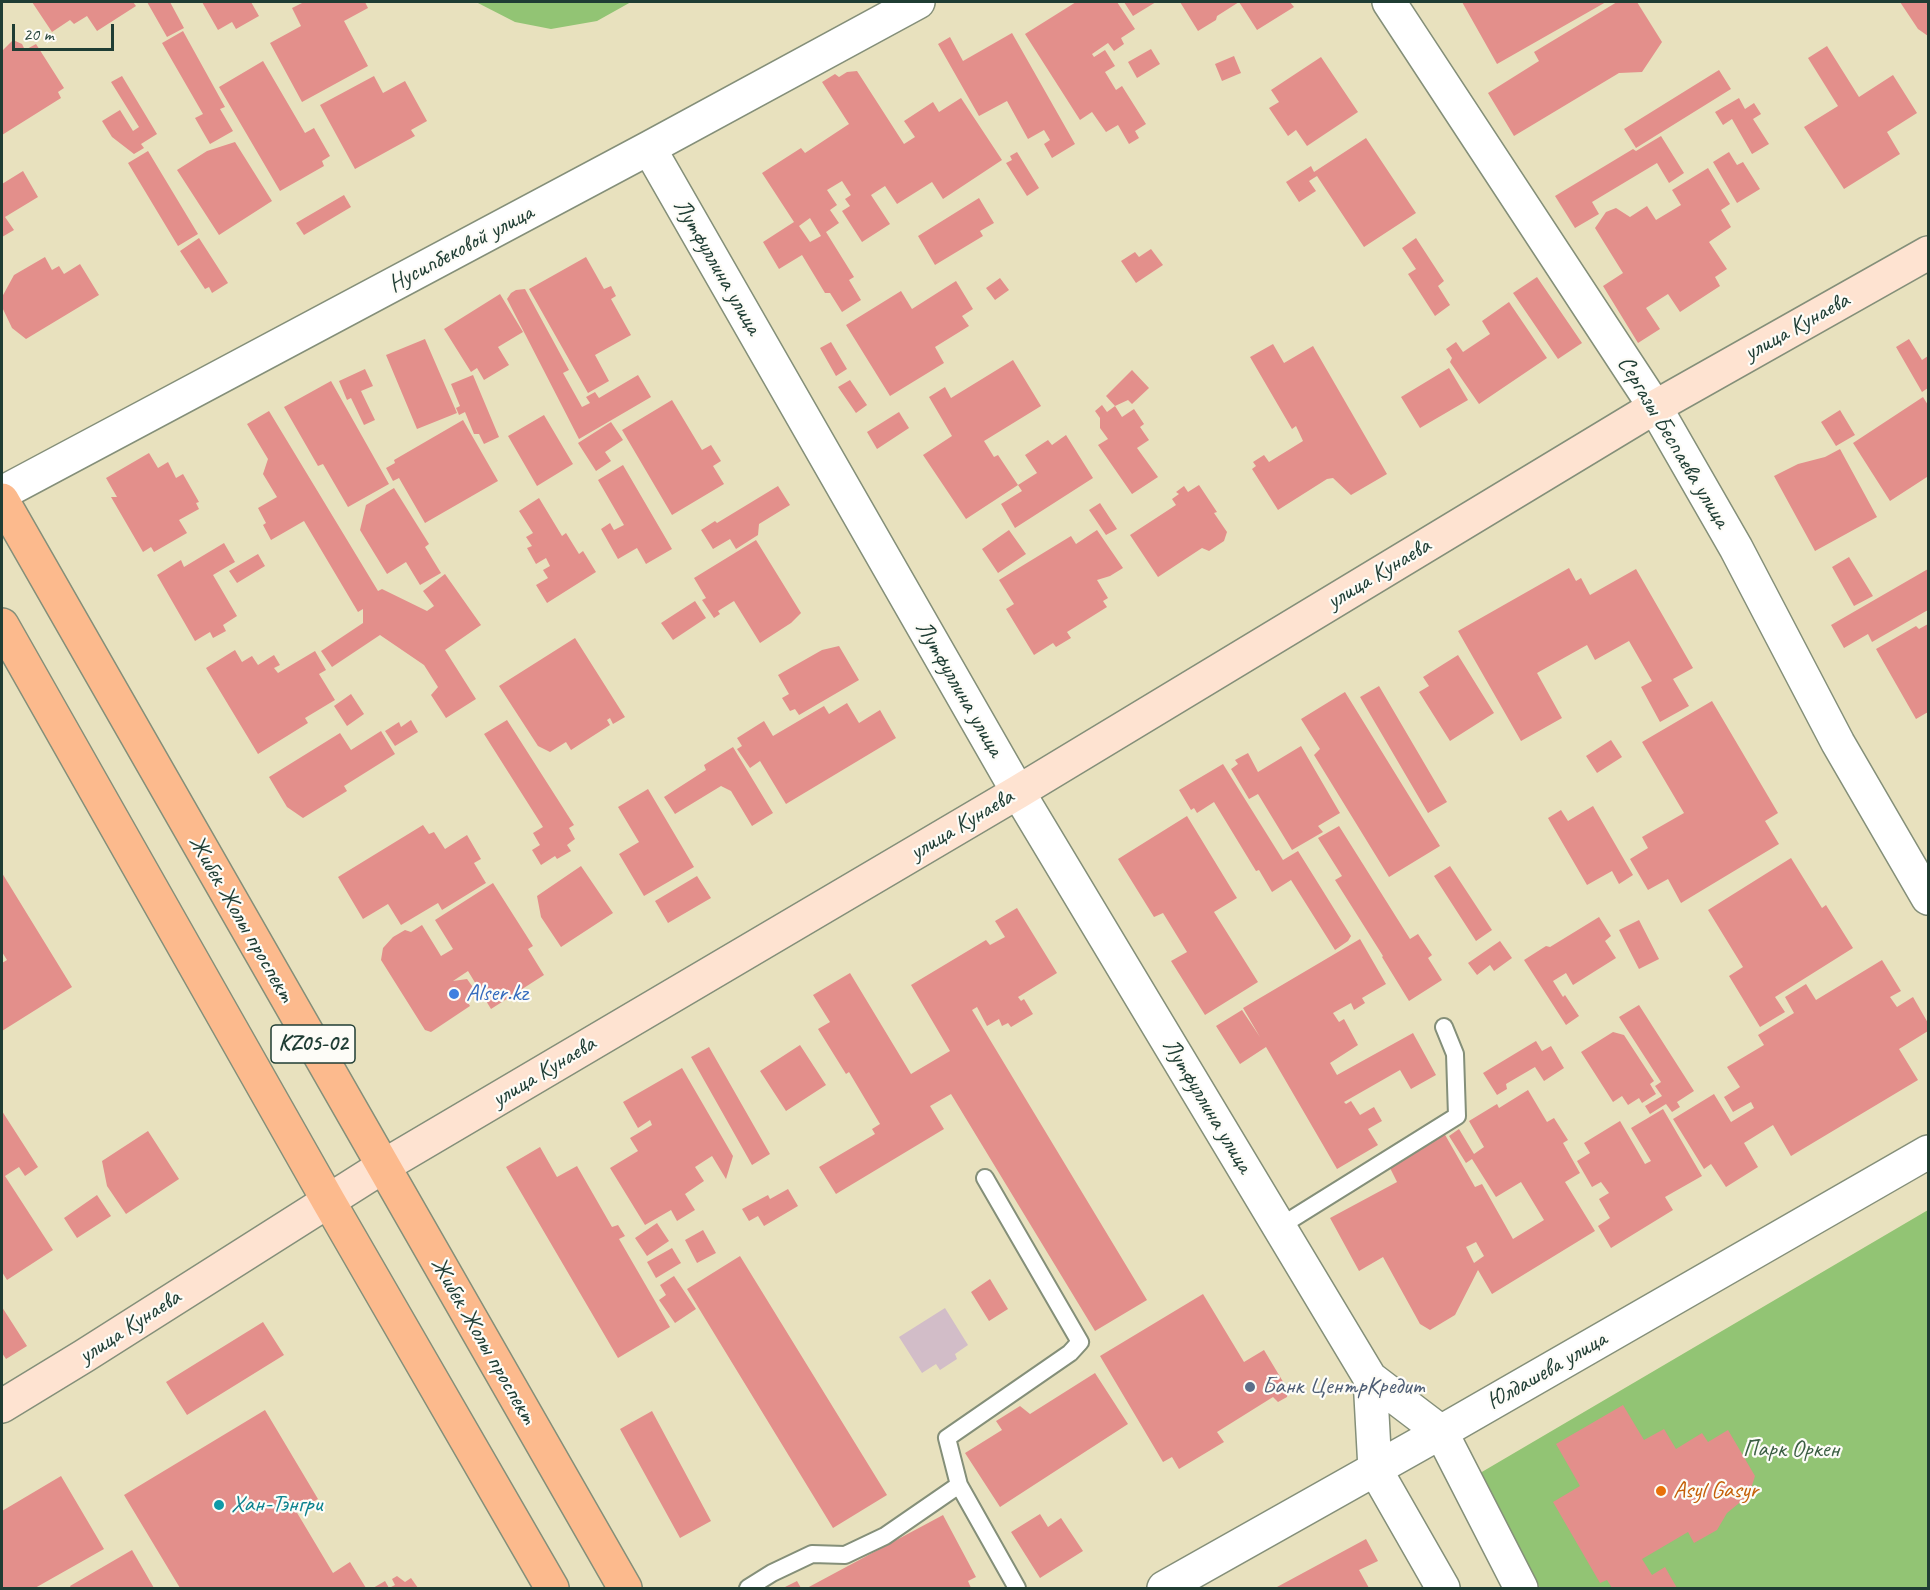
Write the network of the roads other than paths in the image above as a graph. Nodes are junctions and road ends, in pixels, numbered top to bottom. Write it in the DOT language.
graph roads {
  1 [pos="918,2"];
  2 [pos="1389,2"];
  3 [pos="649,148"];
  4 [pos="1929,253"];
  5 [pos="1655,406"];
  6 [pos="2,493"];
  7 [pos="2,500"];
  8 [pos="2,625"];
  9 [pos="1018,792"];
  10 [pos="1929,898"];
  11 [pos="1444,1027"];
  12 [pos="1929,1152"];
  13 [pos="382,1167"];
  14 [pos="985,1178"];
  15 [pos="329,1202"];
  16 [pos="1279,1227"];
  17 [pos="1370,1378"];
  18 [pos="2,1406"];
  19 [pos="1441,1432"];
  20 [pos="1375,1469"];
  21 [pos="959,1485"];
  22 [pos="552,1588"];
  23 [pos="625,1588"];
  24 [pos="748,1588"];
  25 [pos="1017,1588"];
  26 [pos="1164,1588"];
  27 [pos="1443,1588"];
  28 [pos="1521,1588"];
  1 -- 3 [label="street, Нусипбековой улица"];
  2 -- 5 [label="street, Сергазы Беспаева улица"];
  3 -- 6 [label="street, Нусипбековой улица"];
  3 -- 9 [label="street, Лутфуллина улица"];
  4 -- 5 [label="main road, улица Кунаева"];
  5 -- 9 [label="main road, улица Кунаева"];
  5 -- 10 [label="street, Сергазы Беспаева улица"];
  7 -- 13 [label="highway, Жибек Жолы проспект / KZ05-02"];
  8 -- 15 [label="highway, KZ05-02"];
  9 -- 13 [label="main road, улица Кунаева"];
  9 -- 16 [label="street, Лутфуллина улица"];
  11 -- 16 [label="lane"];
  12 -- 19 [label="street, Юлдашева улица"];
  13 -- 15 [label="main road, улица Кунаева"];
  13 -- 23 [label="highway, Жибек Жолы проспект / KZ05-02"];
  14 -- 21 [label="lane"];
  15 -- 18 [label="main road, улица Кунаева"];
  15 -- 22 [label="highway, KZ05-02"];
  16 -- 17 [label="street, Лутфуллина улица"];
  17 -- 19 [label="street, Лутфуллина улица"];
  17 -- 20 [label="street, Лутфуллина улица"];
  19 -- 20 [label="street, Юлдашева улица"];
  19 -- 28 [label="street, Лутфуллина улица"];
  20 -- 26 [label="street, Юлдашева улица"];
  20 -- 27 [label="street, Лутфуллина улица"];
  21 -- 24 [label="lane"];
  21 -- 25 [label="lane"];
}
